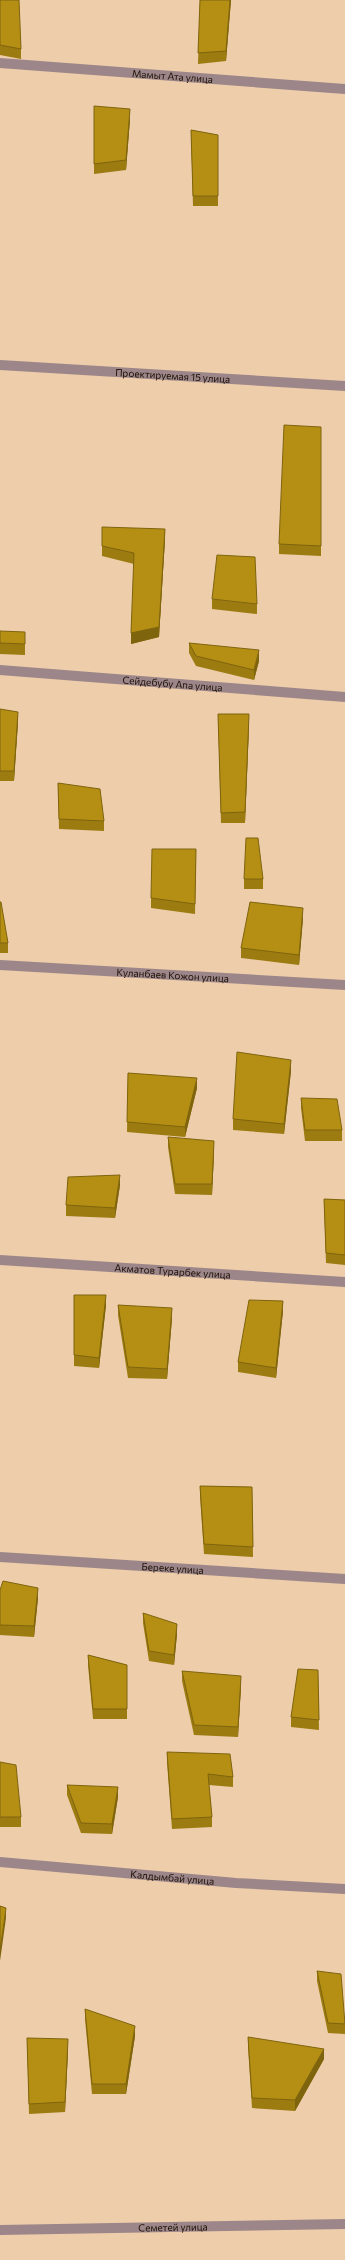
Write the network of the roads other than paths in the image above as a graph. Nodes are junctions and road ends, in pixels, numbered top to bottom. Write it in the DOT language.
graph roads {
  1 [pos="0,63"];
  2 [pos="345,89"];
  3 [pos="0,365"];
  4 [pos="345,386"];
  5 [pos="0,670"];
  6 [pos="345,697"];
  7 [pos="0,966"];
  8 [pos="345,984"];
  9 [pos="0,1260"];
  10 [pos="345,1282"];
  11 [pos="0,1557"];
  12 [pos="345,1579"];
  13 [pos="0,1862"];
  14 [pos="345,1889"];
  15 [pos="345,2224"];
  16 [pos="0,2230"];
  1 -- 2 [label="street, Мамыт Ата улица"];
  3 -- 4 [label="street, Проектируемая 15 улица"];
  5 -- 6 [label="street, Сейдебубу Апа улица"];
  7 -- 8 [label="street, Куланбаев Кожон улица"];
  9 -- 10 [label="street, Акматов Турарбек улица"];
  11 -- 12 [label="street, Береке улица"];
  13 -- 14 [label="street, Калдымбай улица"];
  15 -- 16 [label="street, Семетей улица"];
}
